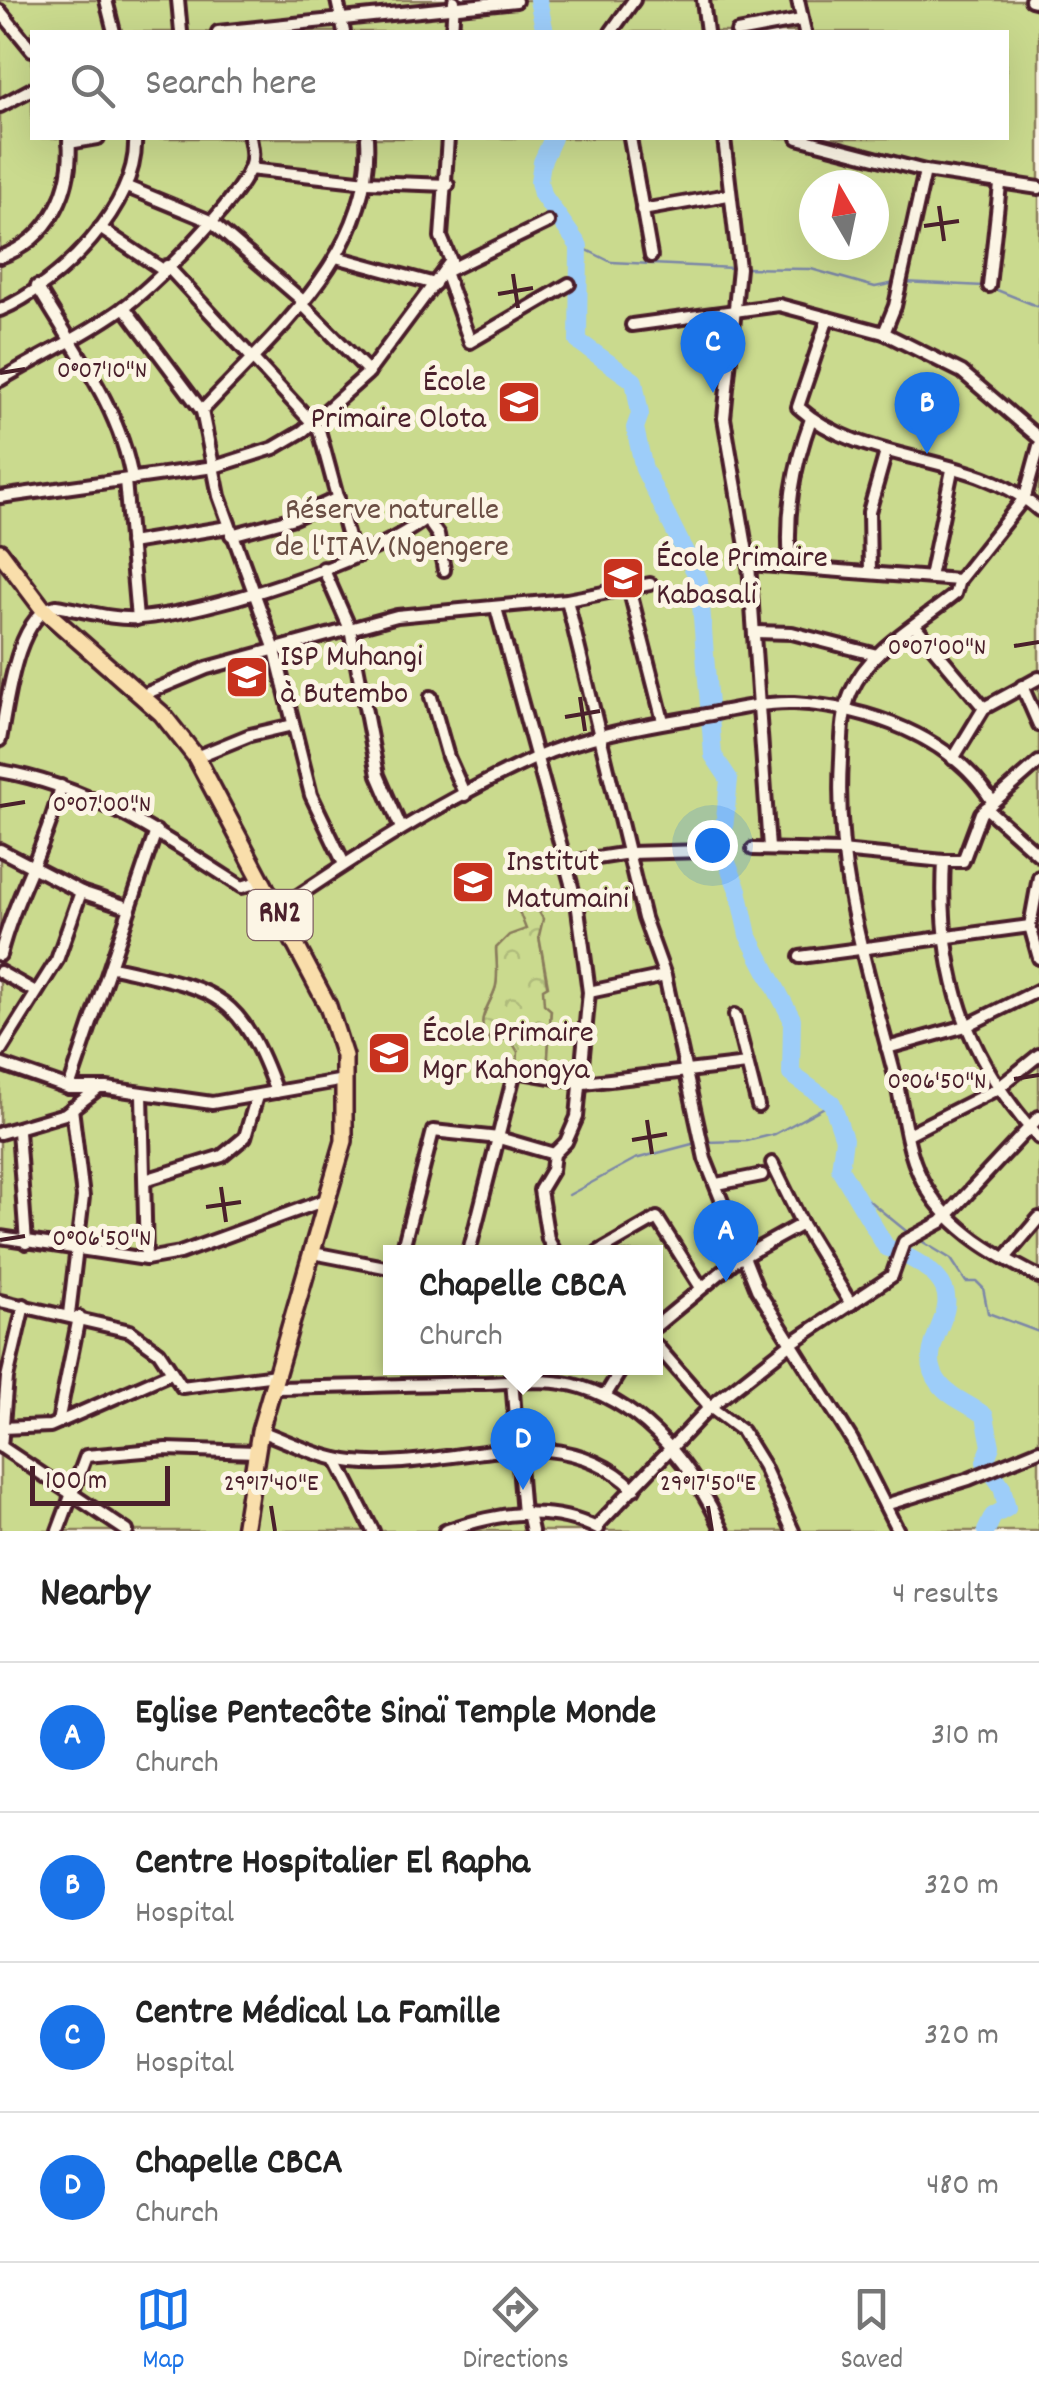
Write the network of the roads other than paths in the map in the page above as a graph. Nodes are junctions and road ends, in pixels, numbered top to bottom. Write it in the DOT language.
graph roads {
  1 [pos="106,0"];
  2 [pos="178,0"];
  3 [pos="336,0"];
  4 [pos="634,0"];
  5 [pos="703,0"];
  6 [pos="798,0"];
  7 [pos="1030,0"];
  8 [pos="516,1"];
  9 [pos="1039,2"];
  10 [pos="453,4"];
  11 [pos="0,11"];
  12 [pos="340,20"];
  13 [pos="801,20"];
  14 [pos="114,30"];
  15 [pos="181,30"];
  16 [pos="238,30"];
  17 [pos="343,30"];
  18 [pos="452,30"];
  19 [pos="612,30"];
  20 [pos="707,30"];
  21 [pos="748,30"];
  22 [pos="804,30"];
  23 [pos="30,48"];
  24 [pos="30,91"];
  25 [pos="0,106"];
  26 [pos="69,140"];
  27 [pos="135,140"];
  28 [pos="250,140"];
  29 [pos="367,140"];
  30 [pos="448,140"];
  31 [pos="630,140"];
  32 [pos="724,140"];
  33 [pos="806,140"];
  34 [pos="250,168"];
  35 [pos="925,171"];
  36 [pos="367,182"];
  37 [pos="448,185"];
  38 [pos="1000,185"];
  39 [pos="127,186"];
  40 [pos="1039,188"];
  41 [pos="728,195"];
  42 [pos="642,210"];
  43 [pos="210,221"];
  44 [pos="548,222"];
  45 [pos="100,228"];
  46 [pos="336,256"];
  47 [pos="651,256"];
  48 [pos="0,257"];
  49 [pos="165,268"];
  50 [pos="444,272"];
  51 [pos="435,284"];
  52 [pos="569,284"];
  53 [pos="37,286"];
  54 [pos="990,286"];
  55 [pos="302,302"];
  56 [pos="124,307"];
  57 [pos="0,310"];
  58 [pos="736,310"];
  59 [pos="828,318"];
  60 [pos="632,326"];
  61 [pos="884,333"];
  62 [pos="70,343"];
  63 [pos="252,357"];
  64 [pos="369,372"];
  65 [pos="0,380"];
  66 [pos="202,411"];
  67 [pos="811,418"];
  68 [pos="312,423"];
  69 [pos="1039,438"];
  70 [pos="1039,446"];
  71 [pos="886,452"];
  72 [pos="214,468"];
  73 [pos="952,470"];
  74 [pos="129,480"];
  75 [pos="0,497"];
  76 [pos="1024,497"];
  77 [pos="338,498"];
  78 [pos="1039,510"];
  79 [pos="229,531"];
  80 [pos="130,543"];
  81 [pos="0,552"];
  82 [pos="353,556"];
  83 [pos="749,564"];
  84 [pos="790,566"];
  85 [pos="323,568"];
  86 [pos="444,570"];
  87 [pos="870,572"];
  88 [pos="930,577"];
  89 [pos="959,580"];
  90 [pos="650,584"];
  91 [pos="629,588"];
  92 [pos="253,592"];
  93 [pos="567,600"];
  94 [pos="43,608"];
  95 [pos="496,608"];
  96 [pos="137,618"];
  97 [pos="916,626"];
  98 [pos="350,629"];
  99 [pos="755,632"];
  100 [pos="274,650"];
  101 [pos="876,656"];
  102 [pos="1039,678"];
  103 [pos="1022,686"];
  104 [pos="140,696"];
  105 [pos="431,696"];
  106 [pos="762,705"];
  107 [pos="984,708"];
  108 [pos="845,710"];
  109 [pos="663,721"];
  110 [pos="293,725"];
  111 [pos="1039,726"];
  112 [pos="603,737"];
  113 [pos="0,740"];
  114 [pos="196,757"];
  115 [pos="536,758"];
  116 [pos="953,759"];
  117 [pos="1039,762"];
  118 [pos="0,771"];
  119 [pos="62,786"];
  120 [pos="465,794"];
  121 [pos="989,804"];
  122 [pos="401,828"];
  123 [pos="156,832"];
  124 [pos="769,848"];
  125 [pos="0,850"];
  126 [pos="706,850"];
  127 [pos="753,850"];
  128 [pos="841,851"];
  129 [pos="628,853"];
  130 [pos="1039,855"];
  131 [pos="944,860"];
  132 [pos="32,863"];
  133 [pos="565,863"];
  134 [pos="344,864"];
  135 [pos="1039,877"];
  136 [pos="261,881"];
  137 [pos="81,892"];
  138 [pos="6,906"];
  139 [pos="130,908"];
  140 [pos="276,910"];
  141 [pos="1030,926"];
  142 [pos="944,939"];
  143 [pos="863,946"];
  144 [pos="0,955"];
  145 [pos="800,957"];
  146 [pos="1039,958"];
  147 [pos="113,967"];
  148 [pos="0,972"];
  149 [pos="665,976"];
  150 [pos="1039,990"];
  151 [pos="34,991"];
  152 [pos="589,992"];
  153 [pos="735,1016"];
  154 [pos="966,1026"];
  155 [pos="888,1048"];
  156 [pos="0,1051"];
  157 [pos="1039,1056"];
  158 [pos="0,1064"];
  159 [pos="747,1064"];
  160 [pos="686,1074"];
  161 [pos="344,1080"];
  162 [pos="584,1083"];
  163 [pos="69,1088"];
  164 [pos="99,1088"];
  165 [pos="996,1090"];
  166 [pos="276,1092"];
  167 [pos="142,1094"];
  168 [pos="257,1096"];
  169 [pos="758,1106"];
  170 [pos="72,1108"];
  171 [pos="1039,1117"];
  172 [pos="1030,1128"];
  173 [pos="18,1131"];
  174 [pos="0,1134"];
  175 [pos="908,1134"];
  176 [pos="499,1138"];
  177 [pos="1039,1138"];
  178 [pos="554,1154"];
  179 [pos="772,1163"];
  180 [pos="762,1174"];
  181 [pos="145,1180"];
  182 [pos="717,1184"];
  183 [pos="329,1198"];
  184 [pos="945,1214"];
  185 [pos="1039,1218"];
  186 [pos="802,1224"];
  187 [pos="0,1237"];
  188 [pos="26,1243"];
  189 [pos="404,1245"];
  190 [pos="470,1245"];
  191 [pos="551,1245"];
  192 [pos="610,1245"];
  193 [pos="80,1252"];
  194 [pos="313,1253"];
  195 [pos="746,1255"];
  196 [pos="1005,1258"];
  197 [pos="146,1259"];
  198 [pos="383,1267"];
  199 [pos="1039,1277"];
  200 [pos="700,1286"];
  201 [pos="0,1300"];
  202 [pos="851,1304"];
  203 [pos="24,1305"];
  204 [pos="74,1316"];
  205 [pos="663,1320"];
  206 [pos="790,1344"];
  207 [pos="663,1353"];
  208 [pos="172,1373"];
  209 [pos="512,1375"];
  210 [pos="618,1375"];
  211 [pos="274,1382"];
  212 [pos="512,1382"];
  213 [pos="605,1396"];
  214 [pos="710,1407"];
  215 [pos="58,1422"];
  216 [pos="1,1428"];
  217 [pos="260,1431"];
  218 [pos="1,1446"];
  219 [pos="516,1449"];
  220 [pos="1039,1450"];
  221 [pos="256,1452"];
  222 [pos="672,1452"];
  223 [pos="336,1459"];
  224 [pos="634,1489"];
  225 [pos="72,1496"];
  226 [pos="885,1504"];
  227 [pos="526,1514"];
  228 [pos="599,1529"];
  229 [pos="58,1531"];
  230 [pos="127,1531"];
  231 [pos="244,1531"];
  232 [pos="373,1531"];
  233 [pos="445,1531"];
  234 [pos="532,1531"];
  235 [pos="723,1531"];
  236 [pos="792,1531"];
  237 [pos="898,1531"];
  1 -- 14 [label="street"];
  2 -- 15 [label="street"];
  3 -- 12 [label="street"];
  4 -- 19 [label="street"];
  5 -- 20 [label="street"];
  6 -- 13 [label="street"];
  7 -- 9 [label="street"];
  8 -- 10 [label="street"];
  10 -- 12 [label="street"];
  10 -- 18 [label="street"];
  11 -- 23 [label="street"];
  12 -- 16 [label="street"];
  12 -- 17 [label="street"];
  13 -- 21 [label="street"];
  13 -- 22 [label="street"];
  24 -- 25 [label="street"];
  26 -- 48 [label="street"];
  27 -- 39 [label="street"];
  28 -- 34 [label="street"];
  29 -- 36 [label="street"];
  30 -- 37 [label="street"];
  31 -- 42 [label="street"];
  32 -- 41 [label="street"];
  33 -- 35 [label="street"];
  34 -- 36 [label="street"];
  34 -- 43 [label="street"];
  35 -- 38 [label="street"];
  35 -- 61 [label="street"];
  36 -- 37 [label="street"];
  36 -- 46 [label="street"];
  37 -- 50 [label="street"];
  38 -- 40 [label="street"];
  38 -- 54 [label="street"];
  39 -- 43 [label="street"];
  39 -- 45 [label="street"];
  41 -- 42 [label="street"];
  41 -- 58 [label="street"];
  42 -- 47 [label="street"];
  43 -- 49 [label="street"];
  43 -- 55 [label="street"];
  44 -- 50 [label="street"];
  45 -- 49 [label="street"];
  45 -- 53 [label="street"];
  46 -- 51 [label="street"];
  46 -- 55 [label="street"];
  49 -- 56 [label="street"];
  49 -- 63 [label="street"];
  50 -- 51 [label="street"];
  50 -- 52 [label="street"];
  51 -- 64 [label="street"];
  53 -- 57 [label="street"];
  53 -- 62 [label="street"];
  55 -- 63 [label="street"];
  55 -- 64 [label="street"];
  56 -- 62 [label="street"];
  56 -- 66 [label="street"];
  58 -- 59 [label="street"];
  58 -- 60 [label="street"];
  58 -- 83 [label="street"];
  59 -- 61 [label="street"];
  59 -- 67 [label="street"];
  61 -- 69 [label="street"];
  62 -- 65 [label="street"];
  62 -- 74 [label="street"];
  63 -- 66 [label="street"];
  63 -- 68 [label="street"];
  64 -- 68 [label="street"];
  66 -- 72 [label="street"];
  67 -- 71 [label="street"];
  67 -- 84 [label="street"];
  68 -- 72 [label="street"];
  68 -- 77 [label="street"];
  70 -- 76 [label="street"];
  71 -- 73 [label="street"];
  71 -- 87 [label="street"];
  72 -- 74 [label="street"];
  72 -- 79 [label="street"];
  73 -- 76 [label="street"];
  73 -- 88 [label="street"];
  74 -- 75 [label="street"];
  74 -- 80 [label="street"];
  76 -- 78 [label="street"];
  76 -- 89 [label="street"];
  77 -- 79 [label="street"];
  77 -- 82 [label="street"];
  79 -- 80 [label="street"];
  79 -- 92 [label="street"];
  80 -- 96 [label="street"];
  81 -- 94 [label="highway, RN2"];
  82 -- 85 [label="street"];
  82 -- 86 [label="street"];
  83 -- 84 [label="street"];
  83 -- 99 [label="street"];
  84 -- 87 [label="street"];
  85 -- 92 [label="street"];
  85 -- 98 [label="street"];
  87 -- 88 [label="street"];
  88 -- 89 [label="street"];
  89 -- 97 [label="street"];
  90 -- 91 [label="street"];
  91 -- 93 [label="street"];
  91 -- 109 [label="street"];
  92 -- 96 [label="street"];
  92 -- 100 [label="street"];
  93 -- 95 [label="street"];
  93 -- 112 [label="street"];
  94 -- 96 [label="street"];
  94 -- 104 [label="highway, RN2"];
  94 -- 113 [label="street"];
  95 -- 98 [label="street"];
  95 -- 115 [label="street"];
  97 -- 101 [label="street"];
  97 -- 107 [label="street"];
  98 -- 100 [label="street"];
  98 -- 122 [label="street"];
  99 -- 101 [label="street"];
  99 -- 106 [label="street"];
  100 -- 104 [label="street"];
  100 -- 110 [label="street"];
  101 -- 108 [label="street"];
  102 -- 103 [label="street"];
  103 -- 107 [label="street"];
  103 -- 111 [label="street"];
  104 -- 114 [label="highway, RN2"];
  105 -- 120 [label="street"];
  106 -- 108 [label="street"];
  106 -- 109 [label="street"];
  106 -- 124 [label="street"];
  107 -- 116 [label="street"];
  108 -- 116 [label="street"];
  108 -- 128 [label="street"];
  109 -- 112 [label="street"];
  110 -- 114 [label="street"];
  110 -- 134 [label="street"];
  112 -- 115 [label="street"];
  112 -- 129 [label="street"];
  114 -- 136 [label="highway, RN2"];
  115 -- 120 [label="street"];
  115 -- 133 [label="street"];
  116 -- 121 [label="street"];
  117 -- 121 [label="street"];
  118 -- 119 [label="street"];
  119 -- 123 [label="street"];
  119 -- 132 [label="street"];
  120 -- 122 [label="street"];
  121 -- 130 [label="street"];
  121 -- 131 [label="street"];
  122 -- 134 [label="street"];
  123 -- 136 [label="street"];
  123 -- 139 [label="street"];
  124 -- 127 [label="street"];
  124 -- 128 [label="street"];
  125 -- 132 [label="street"];
  126 -- 129 [label="street"];
  128 -- 131 [label="street"];
  128 -- 143 [label="street"];
  129 -- 133 [label="street"];
  129 -- 149 [label="street"];
  131 -- 142 [label="street"];
  132 -- 137 [label="street"];
  132 -- 138 [label="street"];
  133 -- 152 [label="street"];
  134 -- 140 [label="street"];
  135 -- 141 [label="street"];
  136 -- 140 [label="highway, RN2"];
  137 -- 139 [label="street"];
  137 -- 151 [label="street"];
  138 -- 144 [label="street"];
  139 -- 147 [label="street"];
  140 -- 161 [label="highway, RN2"];
  141 -- 142 [label="street"];
  141 -- 146 [label="street"];
  142 -- 143 [label="street"];
  142 -- 154 [label="street"];
  143 -- 145 [label="street"];
  143 -- 155 [label="street"];
  147 -- 163 [label="street"];
  147 -- 166 [label="street"];
  148 -- 151 [label="street"];
  149 -- 152 [label="street"];
  149 -- 160 [label="street"];
  150 -- 154 [label="street"];
  151 -- 156 [label="street"];
  152 -- 162 [label="street"];
  153 -- 159 [label="street"];
  154 -- 155 [label="street"];
  154 -- 165 [label="street"];
  155 -- 175 [label="street"];
  157 -- 165 [label="street"];
  158 -- 163 [label="street"];
  159 -- 160 [label="street"];
  159 -- 169 [label="street"];
  160 -- 162 [label="street"];
  160 -- 182 [label="street"];
  161 -- 166 [label="street"];
  161 -- 183 [label="highway, RN2"];
  162 -- 176 [label="street"];
  162 -- 178 [label="street"];
  163 -- 164 [label="street"];
  164 -- 167 [label="street"];
  164 -- 170 [label="street"];
  165 -- 172 [label="street"];
  165 -- 175 [label="street"];
  166 -- 168 [label="street"];
  167 -- 168 [label="street"];
  167 -- 181 [label="street"];
  168 -- 181 [label="street"];
  170 -- 173 [label="street"];
  170 -- 193 [label="street"];
  171 -- 172 [label="street"];
  172 -- 177 [label="street"];
  172 -- 184 [label="street"];
  173 -- 174 [label="street"];
  173 -- 188 [label="street"];
  175 -- 184 [label="street"];
  176 -- 178 [label="street"];
  176 -- 189 [label="street"];
  176 -- 190 [label="street"];
  178 -- 191 [label="street"];
  179 -- 186 [label="street"];
  180 -- 182 [label="street"];
  181 -- 197 [label="street"];
  182 -- 195 [label="street"];
  183 -- 194 [label="highway, RN2"];
  183 -- 197 [label="street"];
  184 -- 196 [label="street"];
  184 -- 202 [label="street"];
  185 -- 196 [label="street"];
  186 -- 195 [label="street"];
  186 -- 202 [label="street"];
  187 -- 188 [label="street"];
  188 -- 193 [label="street"];
  192 -- 200 [label="street"];
  193 -- 197 [label="street"];
  193 -- 204 [label="street"];
  194 -- 198 [label="street"];
  194 -- 211 [label="highway, RN2"];
  195 -- 200 [label="street"];
  195 -- 206 [label="street"];
  196 -- 199 [label="street"];
  200 -- 205 [label="street"];
  201 -- 203 [label="street"];
  202 -- 206 [label="street"];
  203 -- 204 [label="street"];
  203 -- 216 [label="street"];
  204 -- 208 [label="street"];
  204 -- 215 [label="street"];
  206 -- 214 [label="street"];
  206 -- 226 [label="street"];
  207 -- 214 [label="street"];
  208 -- 211 [label="street"];
  208 -- 215 [label="street"];
  209 -- 212 [label="street"];
  210 -- 213 [label="street"];
  211 -- 212 [label="street"];
  211 -- 217 [label="highway, RN2"];
  212 -- 213 [label="street"];
  212 -- 219 [label="street"];
  213 -- 222 [label="street"];
  214 -- 222 [label="street"];
  214 -- 236 [label="street"];
  215 -- 216 [label="street"];
  216 -- 218 [label="street"];
  217 -- 221 [label="highway, RN2"];
  217 -- 223 [label="street"];
  218 -- 225 [label="street"];
  219 -- 223 [label="street"];
  219 -- 224 [label="street"];
  219 -- 227 [label="street"];
  220 -- 226 [label="street"];
  221 -- 225 [label="street"];
  221 -- 231 [label="highway, RN2"];
  222 -- 224 [label="street"];
  222 -- 235 [label="street"];
  223 -- 232 [label="street"];
  224 -- 228 [label="street"];
  225 -- 229 [label="street"];
  225 -- 230 [label="street"];
  226 -- 237 [label="street"];
  227 -- 228 [label="street"];
  227 -- 233 [label="street"];
  227 -- 234 [label="street"];
}
